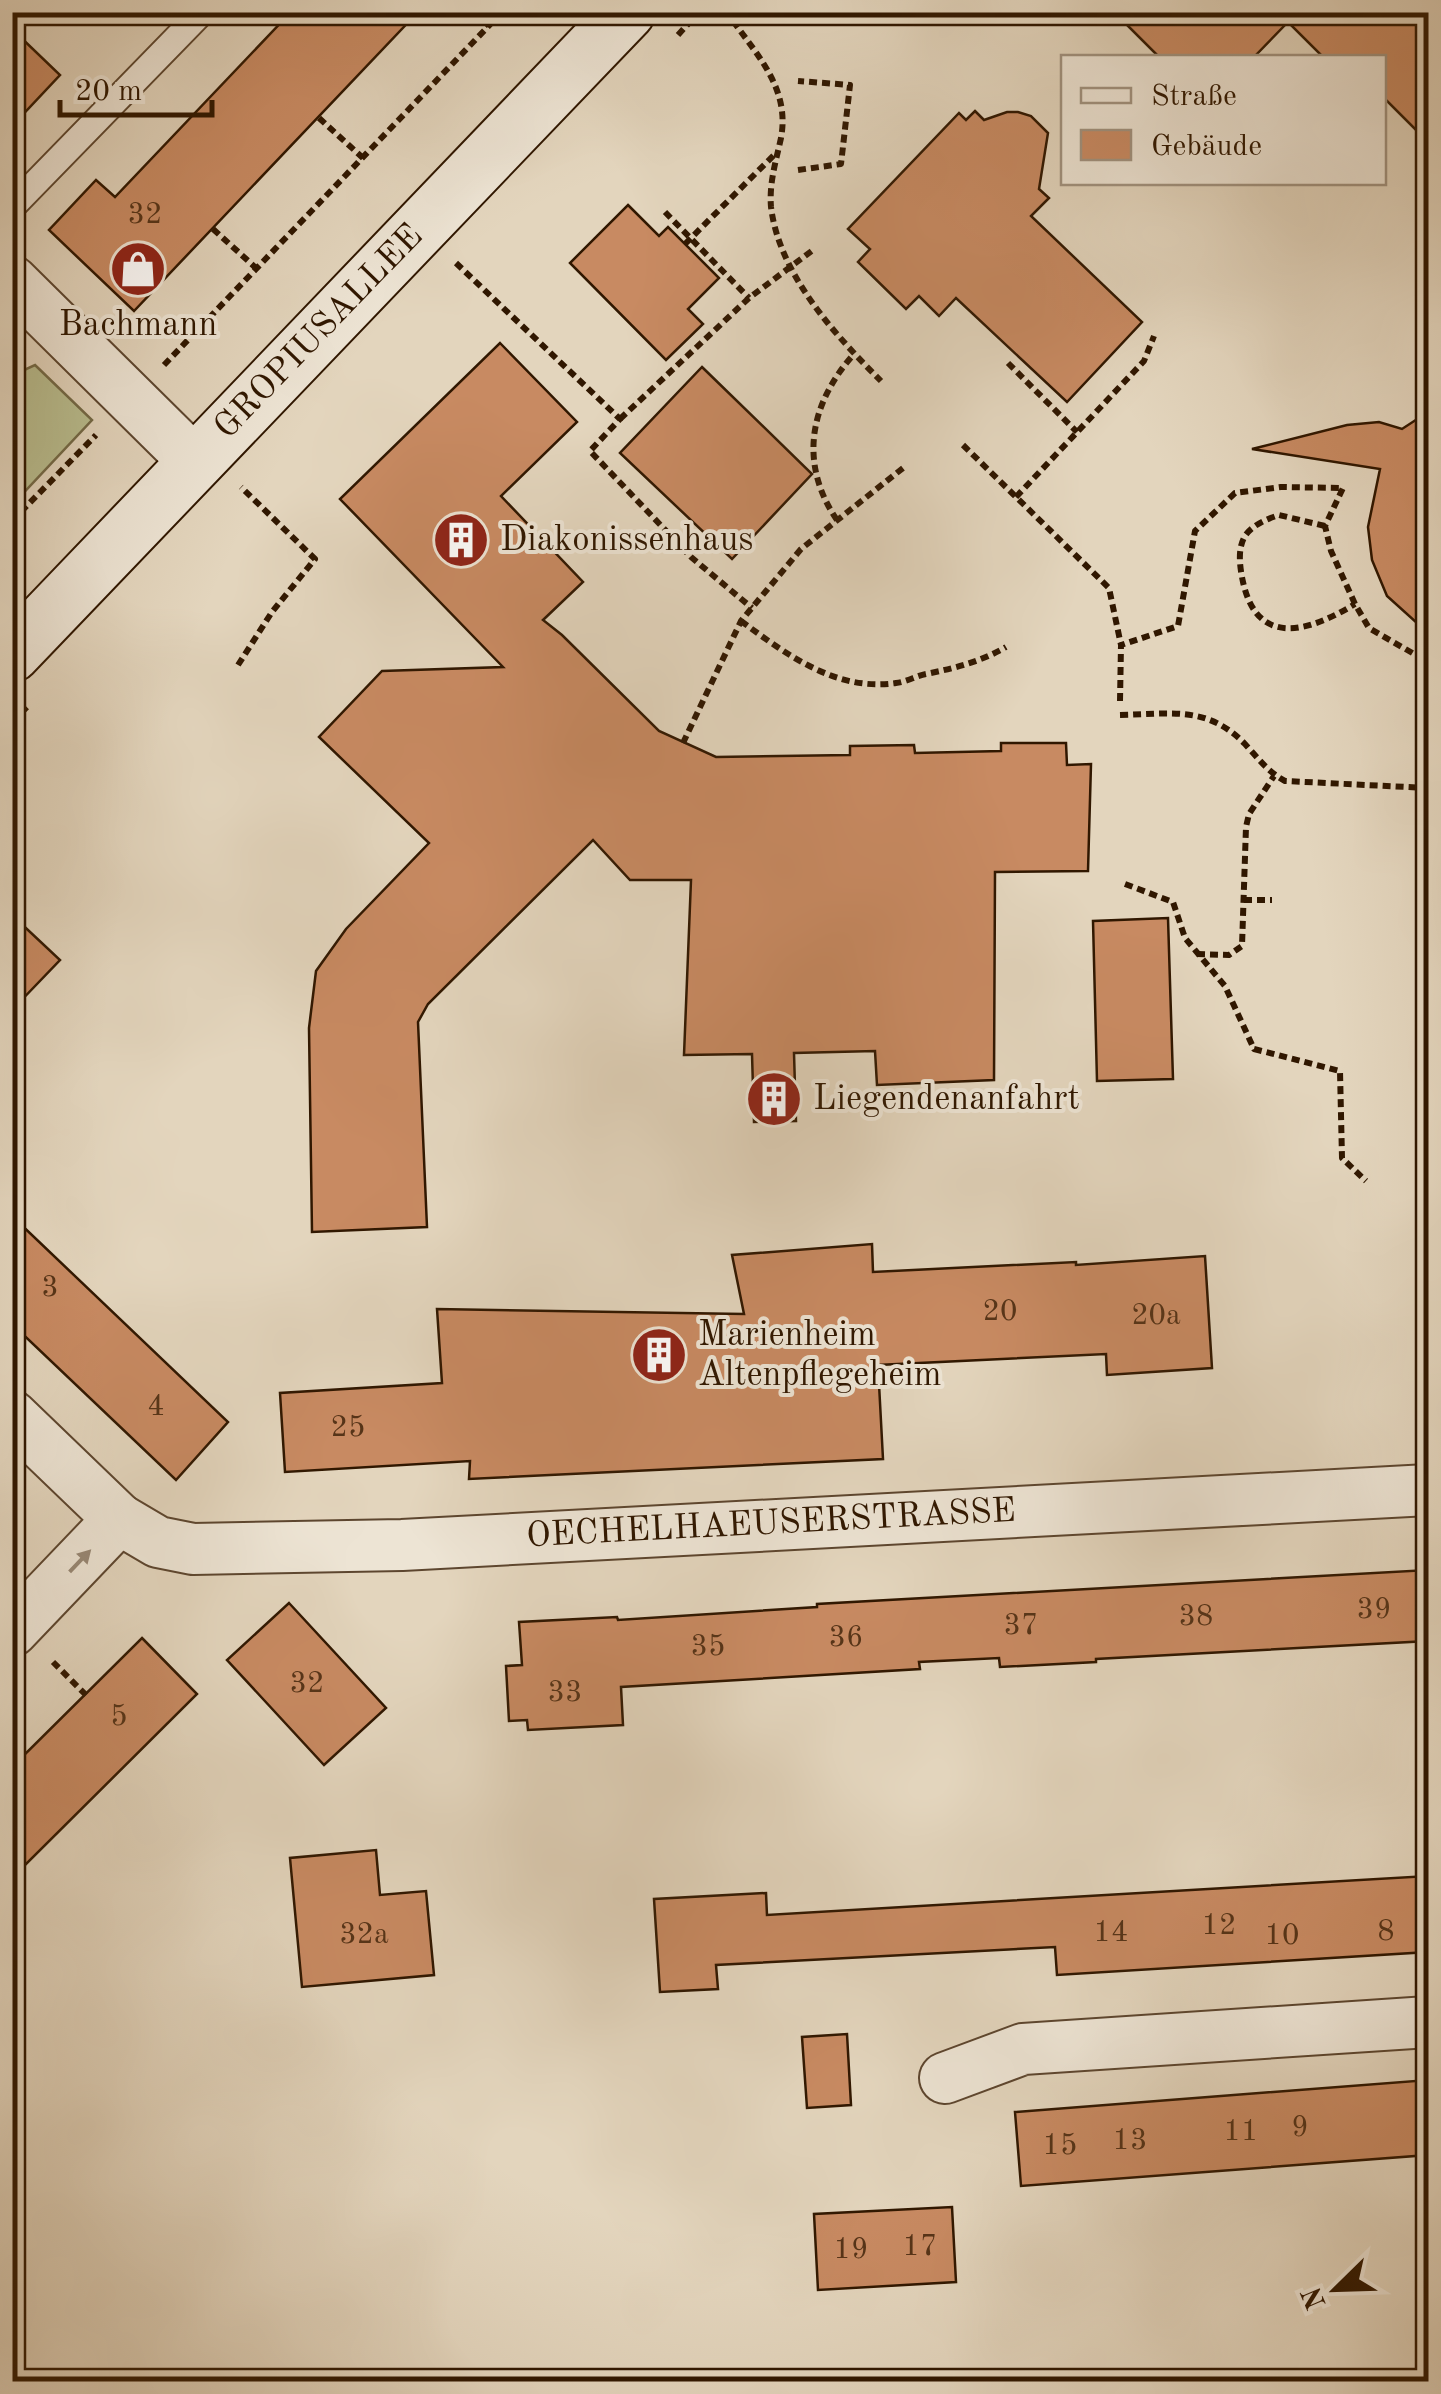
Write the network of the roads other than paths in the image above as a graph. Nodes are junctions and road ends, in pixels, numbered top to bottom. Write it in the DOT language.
graph roads {
  1 [pos="202,12"];
  2 [pos="615,16"];
  3 [pos="12,207"];
  4 [pos="12,281"];
  5 [pos="195,462"];
  6 [pos="12,654"];
  7 [pos="12,1416"];
  8 [pos="1428,1490"];
  9 [pos="119,1520"];
  10 [pos="31,1645"];
  11 [pos="1428,2022"];
  12 [pos="945,2078"];
  1 -- 3 [label="lane"];
  2 -- 5 [label="street, GROPIUSALLEE"];
  4 -- 5 [label="street"];
  5 -- 6 [label="street, GROPIUSALLEE"];
  7 -- 9 [label="street, OECHELHAEUSERSTRASSE"];
  8 -- 9 [label="street, OECHELHAEUSERSTRASSE"];
  10 -- 9 [label="street, one-way"];
  11 -- 12 [label="street"];
}
